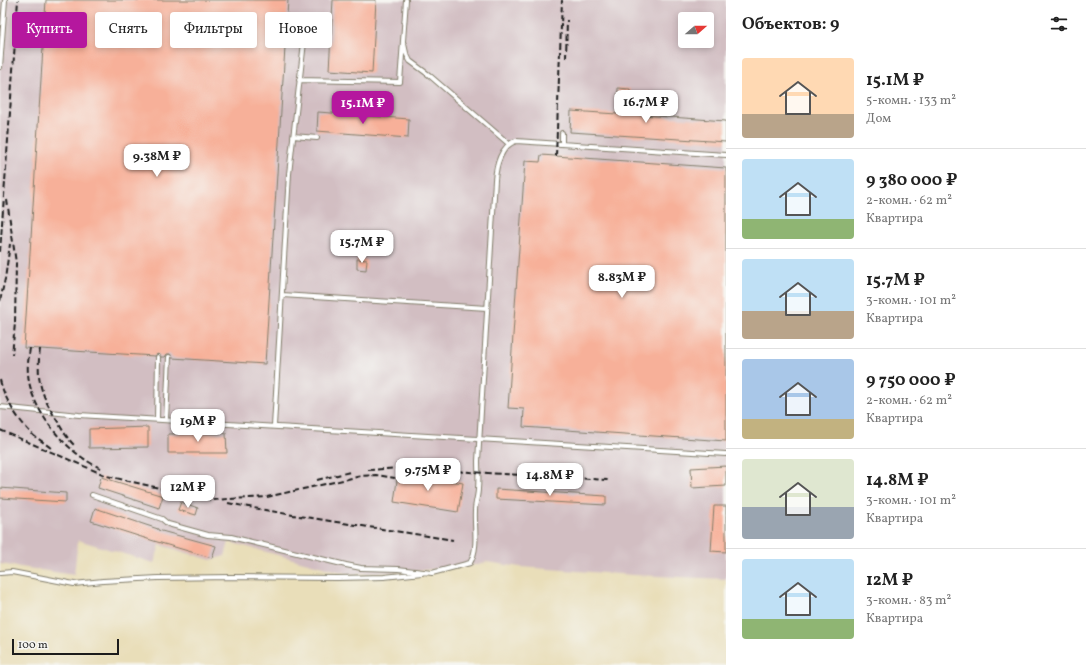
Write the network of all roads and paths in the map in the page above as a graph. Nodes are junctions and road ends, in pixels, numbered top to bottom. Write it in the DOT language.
graph roads {
  1 [pos="5,0"];
  2 [pos="406,0"];
  3 [pos="403,35"];
  4 [pos="303,48"];
  5 [pos="0,67"];
  6 [pos="299,80"];
  7 [pos="562,133"];
  8 [pos="293,136"];
  9 [pos="317,138"];
  10 [pos="509,144"];
  11 [pos="562,144"];
  12 [pos="726,155"];
  13 [pos="282,294"];
  14 [pos="487,308"];
  15 [pos="158,357"];
  16 [pos="169,357"];
  17 [pos="0,407"];
  18 [pos="157,419"];
  19 [pos="166,420"];
  20 [pos="274,426"];
  21 [pos="480,438"];
  22 [pos="726,454"];
  23 [pos="92,495"];
  24 [pos="0,573"];
  25 [pos="432,573"];
  1 -- 5 [label="lane"];
  2 -- 3 [label="lane"];
  3 -- 6 [label="lane"];
  3 -- 10 [label="lane"];
  4 -- 6 [label="lane"];
  6 -- 8 [label="lane"];
  7 -- 11 [label="lane"];
  8 -- 9 [label="lane"];
  8 -- 13 [label="lane"];
  10 -- 11 [label="lane"];
  10 -- 14 [label="lane"];
  11 -- 12 [label="lane"];
  13 -- 14 [label="lane"];
  13 -- 20 [label="lane"];
  14 -- 21 [label="lane"];
  15 -- 18 [label="lane"];
  16 -- 19 [label="lane"];
  17 -- 18 [label="lane"];
  18 -- 19 [label="lane"];
  19 -- 20 [label="lane"];
  20 -- 21 [label="lane"];
  21 -- 22 [label="lane"];
  21 -- 25 [label="lane"];
  23 -- 25 [label="lane"];
  24 -- 25 [label="lane"];
}
